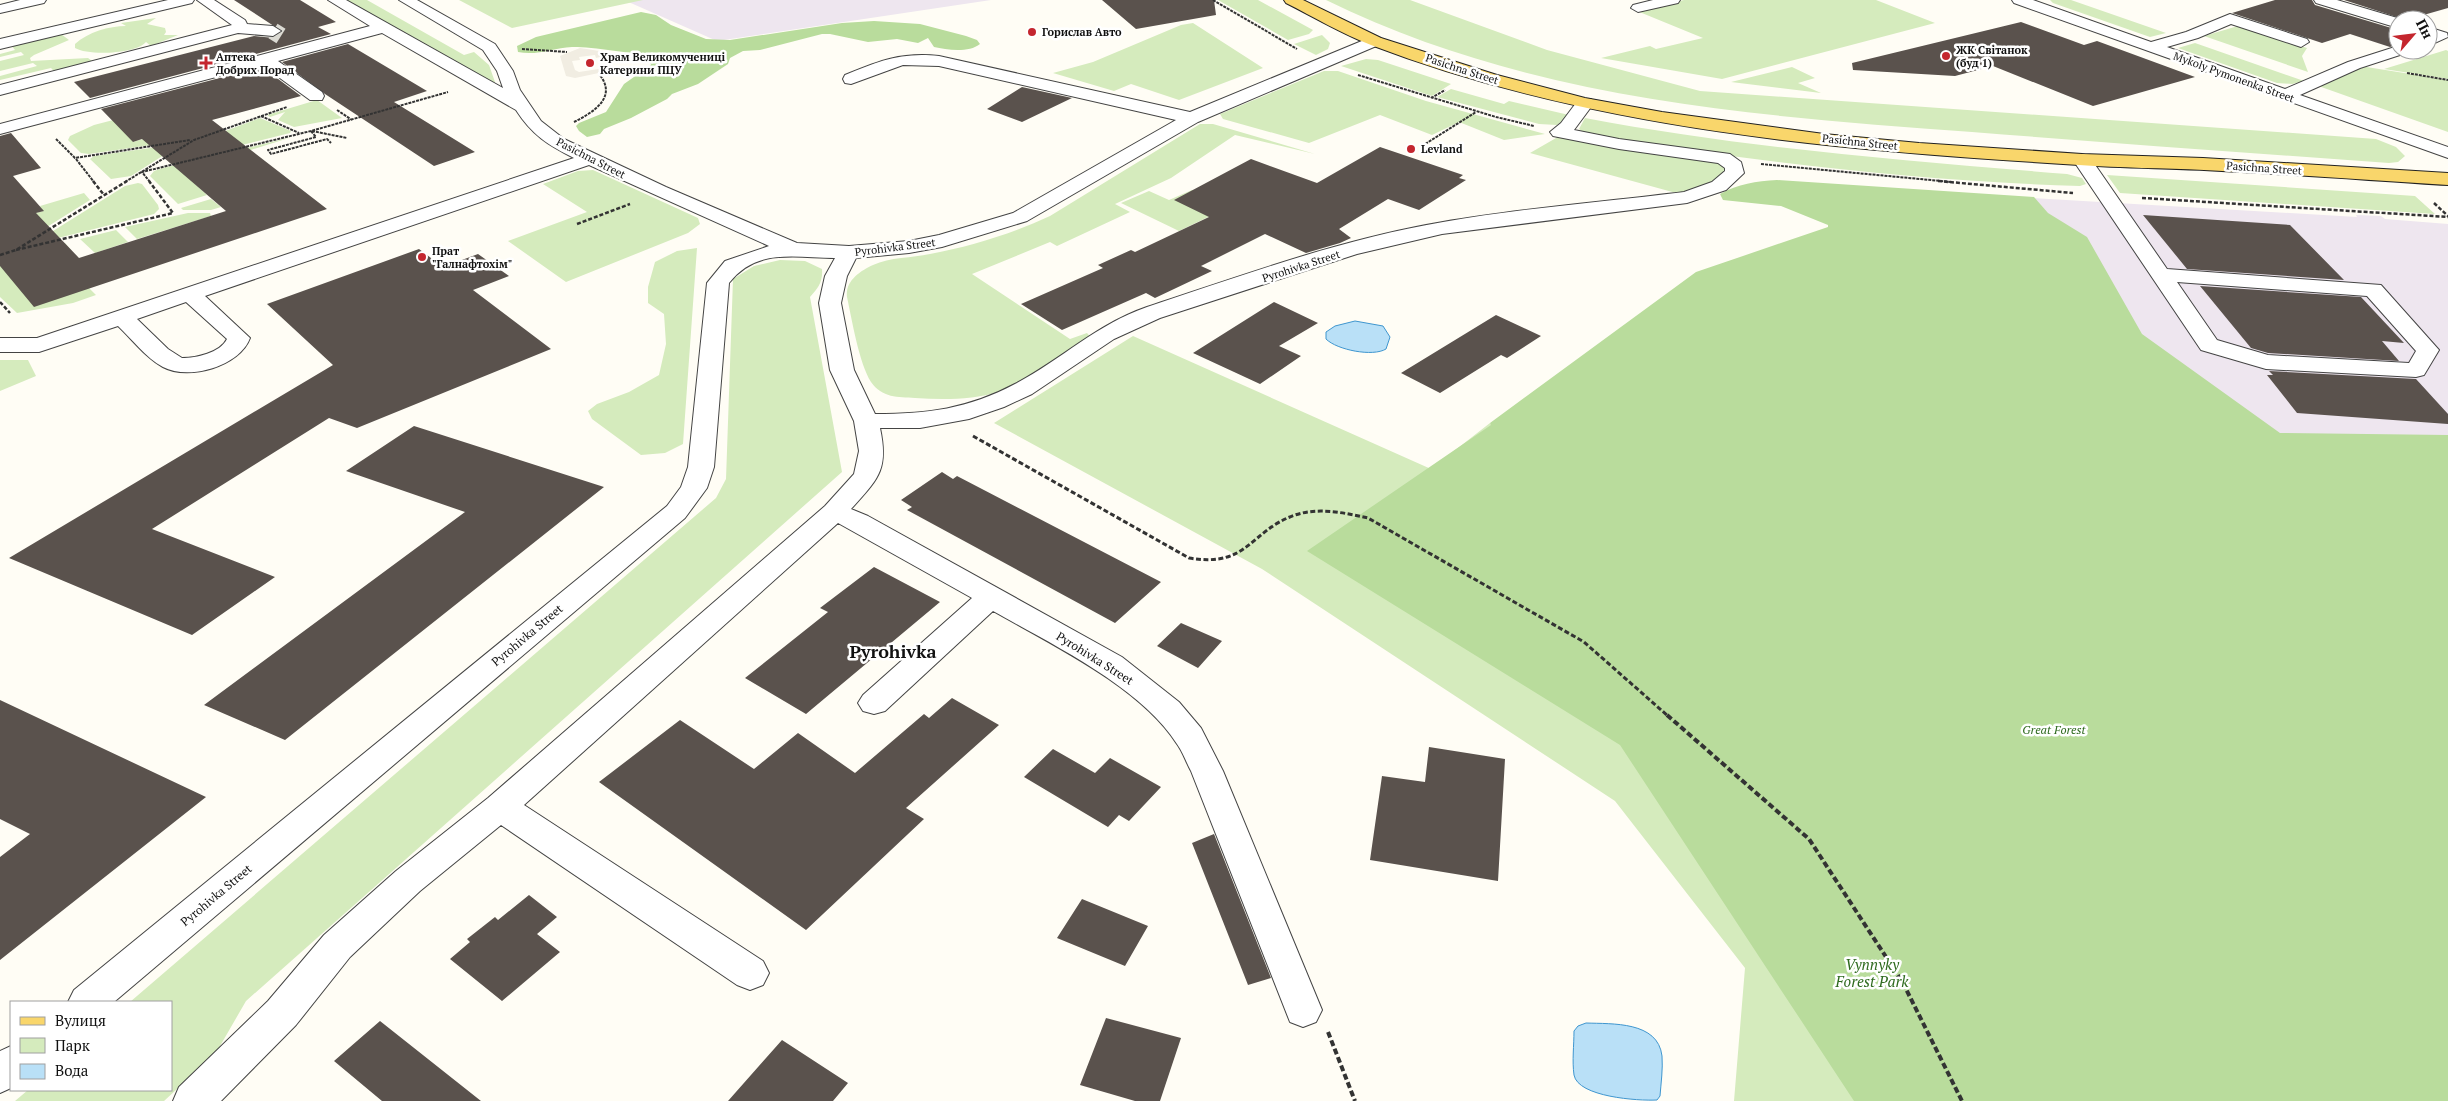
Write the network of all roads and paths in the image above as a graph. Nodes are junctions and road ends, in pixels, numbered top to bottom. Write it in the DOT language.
graph roads {
  1 [pos="39,0"];
  2 [pos="187,0"];
  3 [pos="204,0"];
  4 [pos="335,0"];
  5 [pos="406,0"];
  6 [pos="1213,0"];
  7 [pos="1291,0"];
  8 [pos="1673,0"];
  9 [pos="2019,0"];
  10 [pos="2321,0"];
  11 [pos="1638,8"];
  12 [pos="0,9"];
  13 [pos="2388,20"];
  14 [pos="238,28"];
  15 [pos="382,28"];
  16 [pos="1375,41"];
  17 [pos="2301,42"];
  18 [pos="0,44"];
  19 [pos="489,47"];
  20 [pos="2151,47"];
  21 [pos="301,50"];
  22 [pos="567,52"];
  23 [pos="2388,54"];
  24 [pos="265,59"];
  25 [pos="1322,62"];
  26 [pos="599,74"];
  27 [pos="851,79"];
  28 [pos="0,90"];
  29 [pos="456,90"];
  30 [pos="2285,95"];
  31 [pos="316,96"];
  32 [pos="1586,103"];
  33 [pos="522,106"];
  34 [pos="1476,112"];
  35 [pos="260,116"];
  36 [pos="1192,118"];
  37 [pos="0,130"];
  38 [pos="311,131"];
  39 [pos="1559,132"];
  40 [pos="300,134"];
  41 [pos="52,135"];
  42 [pos="549,135"];
  43 [pos="346,138"];
  44 [pos="194,140"];
  45 [pos="331,143"];
  46 [pos="1422,146"];
  47 [pos="2448,153"];
  48 [pos="75,158"];
  49 [pos="588,159"];
  50 [pos="2082,160"];
  51 [pos="142,172"];
  52 [pos="2448,179"];
  53 [pos="104,195"];
  54 [pos="630,204"];
  55 [pos="577,224"];
  56 [pos="793,249"];
  57 [pos="16,250"];
  58 [pos="849,252"];
  59 [pos="0,255"];
  60 [pos="2161,275"];
  61 [pos="190,294"];
  62 [pos="0,302"];
  63 [pos="10,313"];
  64 [pos="122,317"];
  65 [pos="0,345"];
  66 [pos="960,414"];
  67 [pos="866,421"];
  68 [pos="834,512"];
  69 [pos="991,597"];
  70 [pos="874,703"];
  71 [pos="500,807"];
  72 [pos="750,973"];
  73 [pos="88,1001"];
  74 [pos="1303,1010"];
  75 [pos="10,1066"];
  76 [pos="0,1074"];
  77 [pos="192,1101"];
  78 [pos="1355,1101"];
  79 [pos="1962,1101"];
  1 -- 12 [label="street"];
  2 -- 18 [label="street"];
  3 -- 14 [label="street"];
  4 -- 15 [label="street"];
  5 -- 19 [label="street, Pasichna Street"];
  6 -- 25 [label="path"];
  7 -- 16 [label="main road, Pasichna Street"];
  8 -- 11 [label="street"];
  9 -- 20 [label="street, Mykoly Pymonenka Street"];
  10 -- 13 [label="street"];
  14 -- 21 [label="street"];
  14 -- 28 [label="street"];
  15 -- 21 [label="street"];
  15 -- 33 [label="street"];
  16 -- 25 [label="street, Pyrohivka Street"];
  16 -- 32 [label="main road, Pasichna Street"];
  17 -- 20 [label="street"];
  19 -- 22 [label="path"];
  19 -- 33 [label="street, Pasichna Street"];
  20 -- 30 [label="street, Mykoly Pymonenka Street"];
  21 -- 24 [label="street"];
  23 -- 30 [label="street"];
  24 -- 31 [label="street"];
  24 -- 37 [label="street"];
  25 -- 34 [label="path"];
  25 -- 36 [label="street, Pyrohivka Street"];
  26 -- 42 [label="path"];
  27 -- 36 [label="street"];
  29 -- 38 [label="path"];
  30 -- 47 [label="street, Mykoly Pymonenka Street"];
  31 -- 35 [label="path"];
  32 -- 39 [label="street"];
  32 -- 50 [label="main road, Pasichna Street"];
  33 -- 42 [label="street, Pasichna Street"];
  34 -- 39 [label="path"];
  34 -- 46 [label="path"];
  35 -- 40 [label="path"];
  35 -- 44 [label="path"];
  36 -- 58 [label="street, Pyrohivka Street"];
  38 -- 40 [label="path"];
  38 -- 43 [label="path"];
  38 -- 45 [label="path"];
  39 -- 66 [label="street, Pyrohivka Street"];
  40 -- 51 [label="path"];
  41 -- 48 [label="path"];
  42 -- 49 [label="street, Pasichna Street"];
  44 -- 48 [label="path"];
  44 -- 51 [label="path"];
  48 -- 53 [label="path"];
  49 -- 56 [label="street, Pasichna Street"];
  49 -- 61 [label="street"];
  50 -- 52 [label="main road, Pasichna Street"];
  50 -- 60 [label="street"];
  51 -- 53 [label="path"];
  51 -- 57 [label="path"];
  53 -- 57 [label="path"];
  54 -- 55 [label="path"];
  56 -- 58 [label="street, Pyrohivka Street"];
  56 -- 73 [label="street, Pyrohivka Street"];
  57 -- 59 [label="path"];
  58 -- 67 [label="street, Pyrohivka Street"];
  60 -- 60 [label="street"];
  61 -- 64 [label="street"];
  61 -- 64 [label="street"];
  62 -- 63 [label="path"];
  64 -- 65 [label="street"];
  66 -- 67 [label="street, Pyrohivka Street"];
  66 -- 79 [label="path"];
  67 -- 68 [label="street, Pyrohivka Street"];
  68 -- 69 [label="street, Pyrohivka Street"];
  68 -- 71 [label="street, Pyrohivka Street"];
  69 -- 70 [label="street"];
  69 -- 74 [label="street, Pyrohivka Street"];
  71 -- 72 [label="street"];
  71 -- 77 [label="street, Pyrohivka Street"];
  74 -- 78 [label="path"];
  75 -- 76 [label="street"];
}
